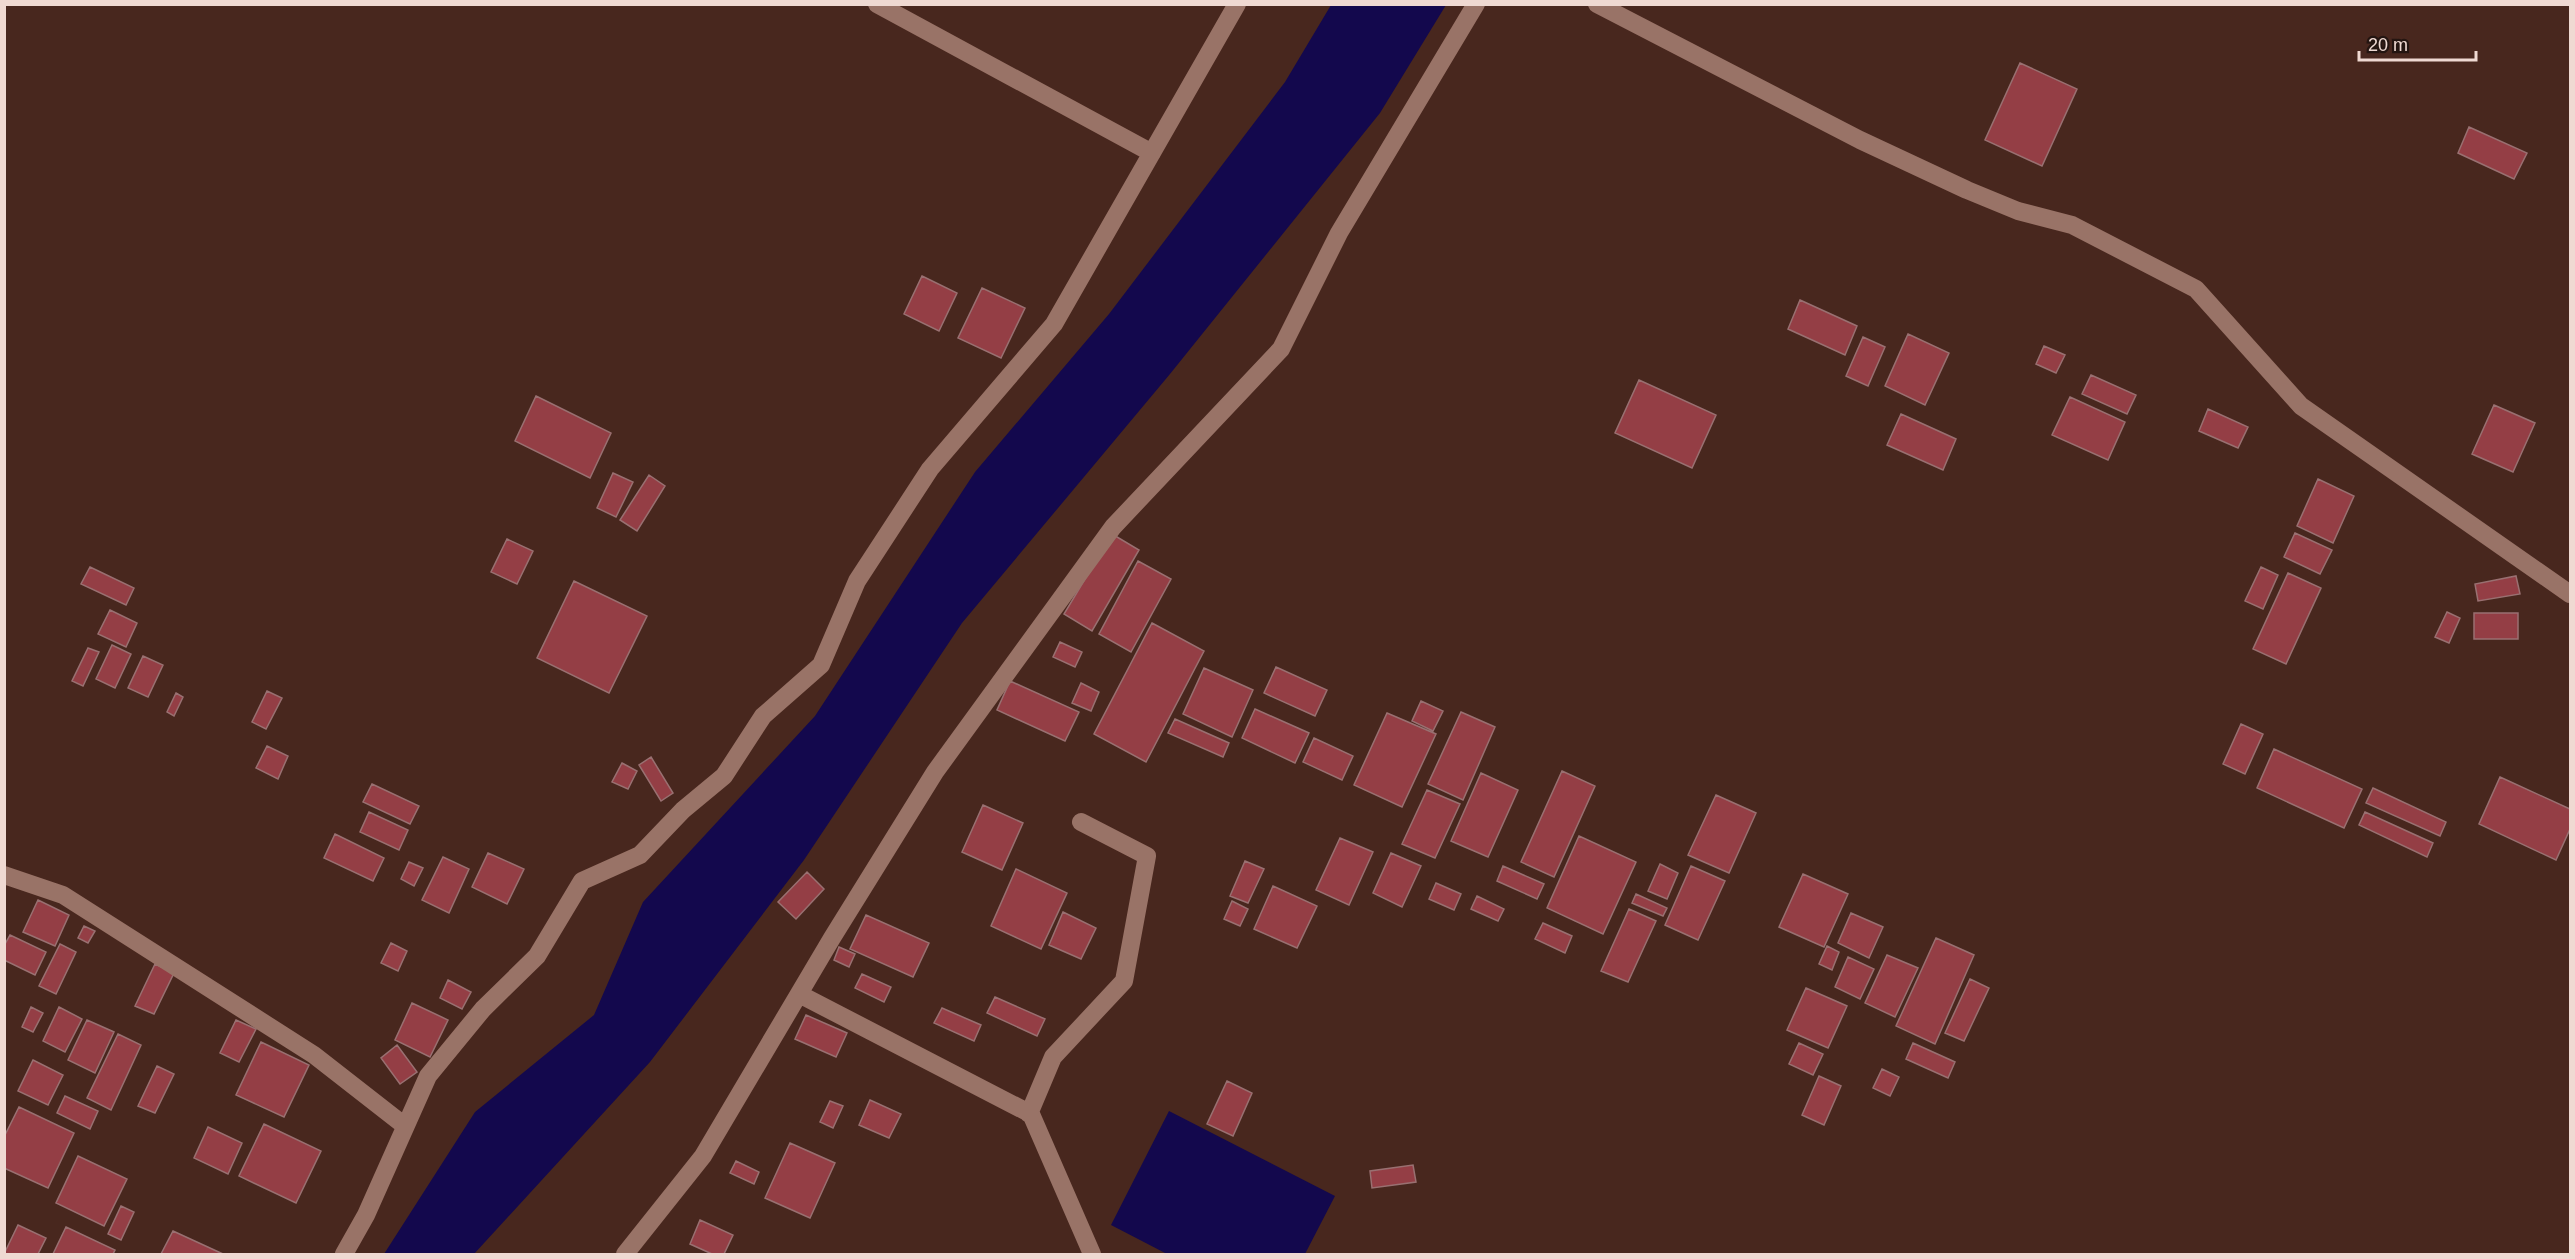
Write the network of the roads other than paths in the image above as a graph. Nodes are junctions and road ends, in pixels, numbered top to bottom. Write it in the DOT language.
graph roads {
  1 [pos="877,4"];
  2 [pos="1237,4"];
  3 [pos="1476,4"];
  4 [pos="1597,4"];
  5 [pos="1152,153"];
  6 [pos="2571,594"];
  7 [pos="1081,822"];
  8 [pos="4,875"];
  9 [pos="799,994"];
  10 [pos="1030,1114"];
  11 [pos="405,1126"];
  12 [pos="344,1254"];
  13 [pos="625,1254"];
  14 [pos="1092,1254"];
  1 -- 5 [label="street"];
  2 -- 5 [label="street"];
  3 -- 9 [label="street"];
  4 -- 6 [label="street"];
  5 -- 11 [label="street"];
  7 -- 10 [label="street"];
  8 -- 11 [label="street"];
  9 -- 10 [label="street"];
  9 -- 13 [label="street"];
  10 -- 14 [label="street"];
  11 -- 12 [label="street"];
}
